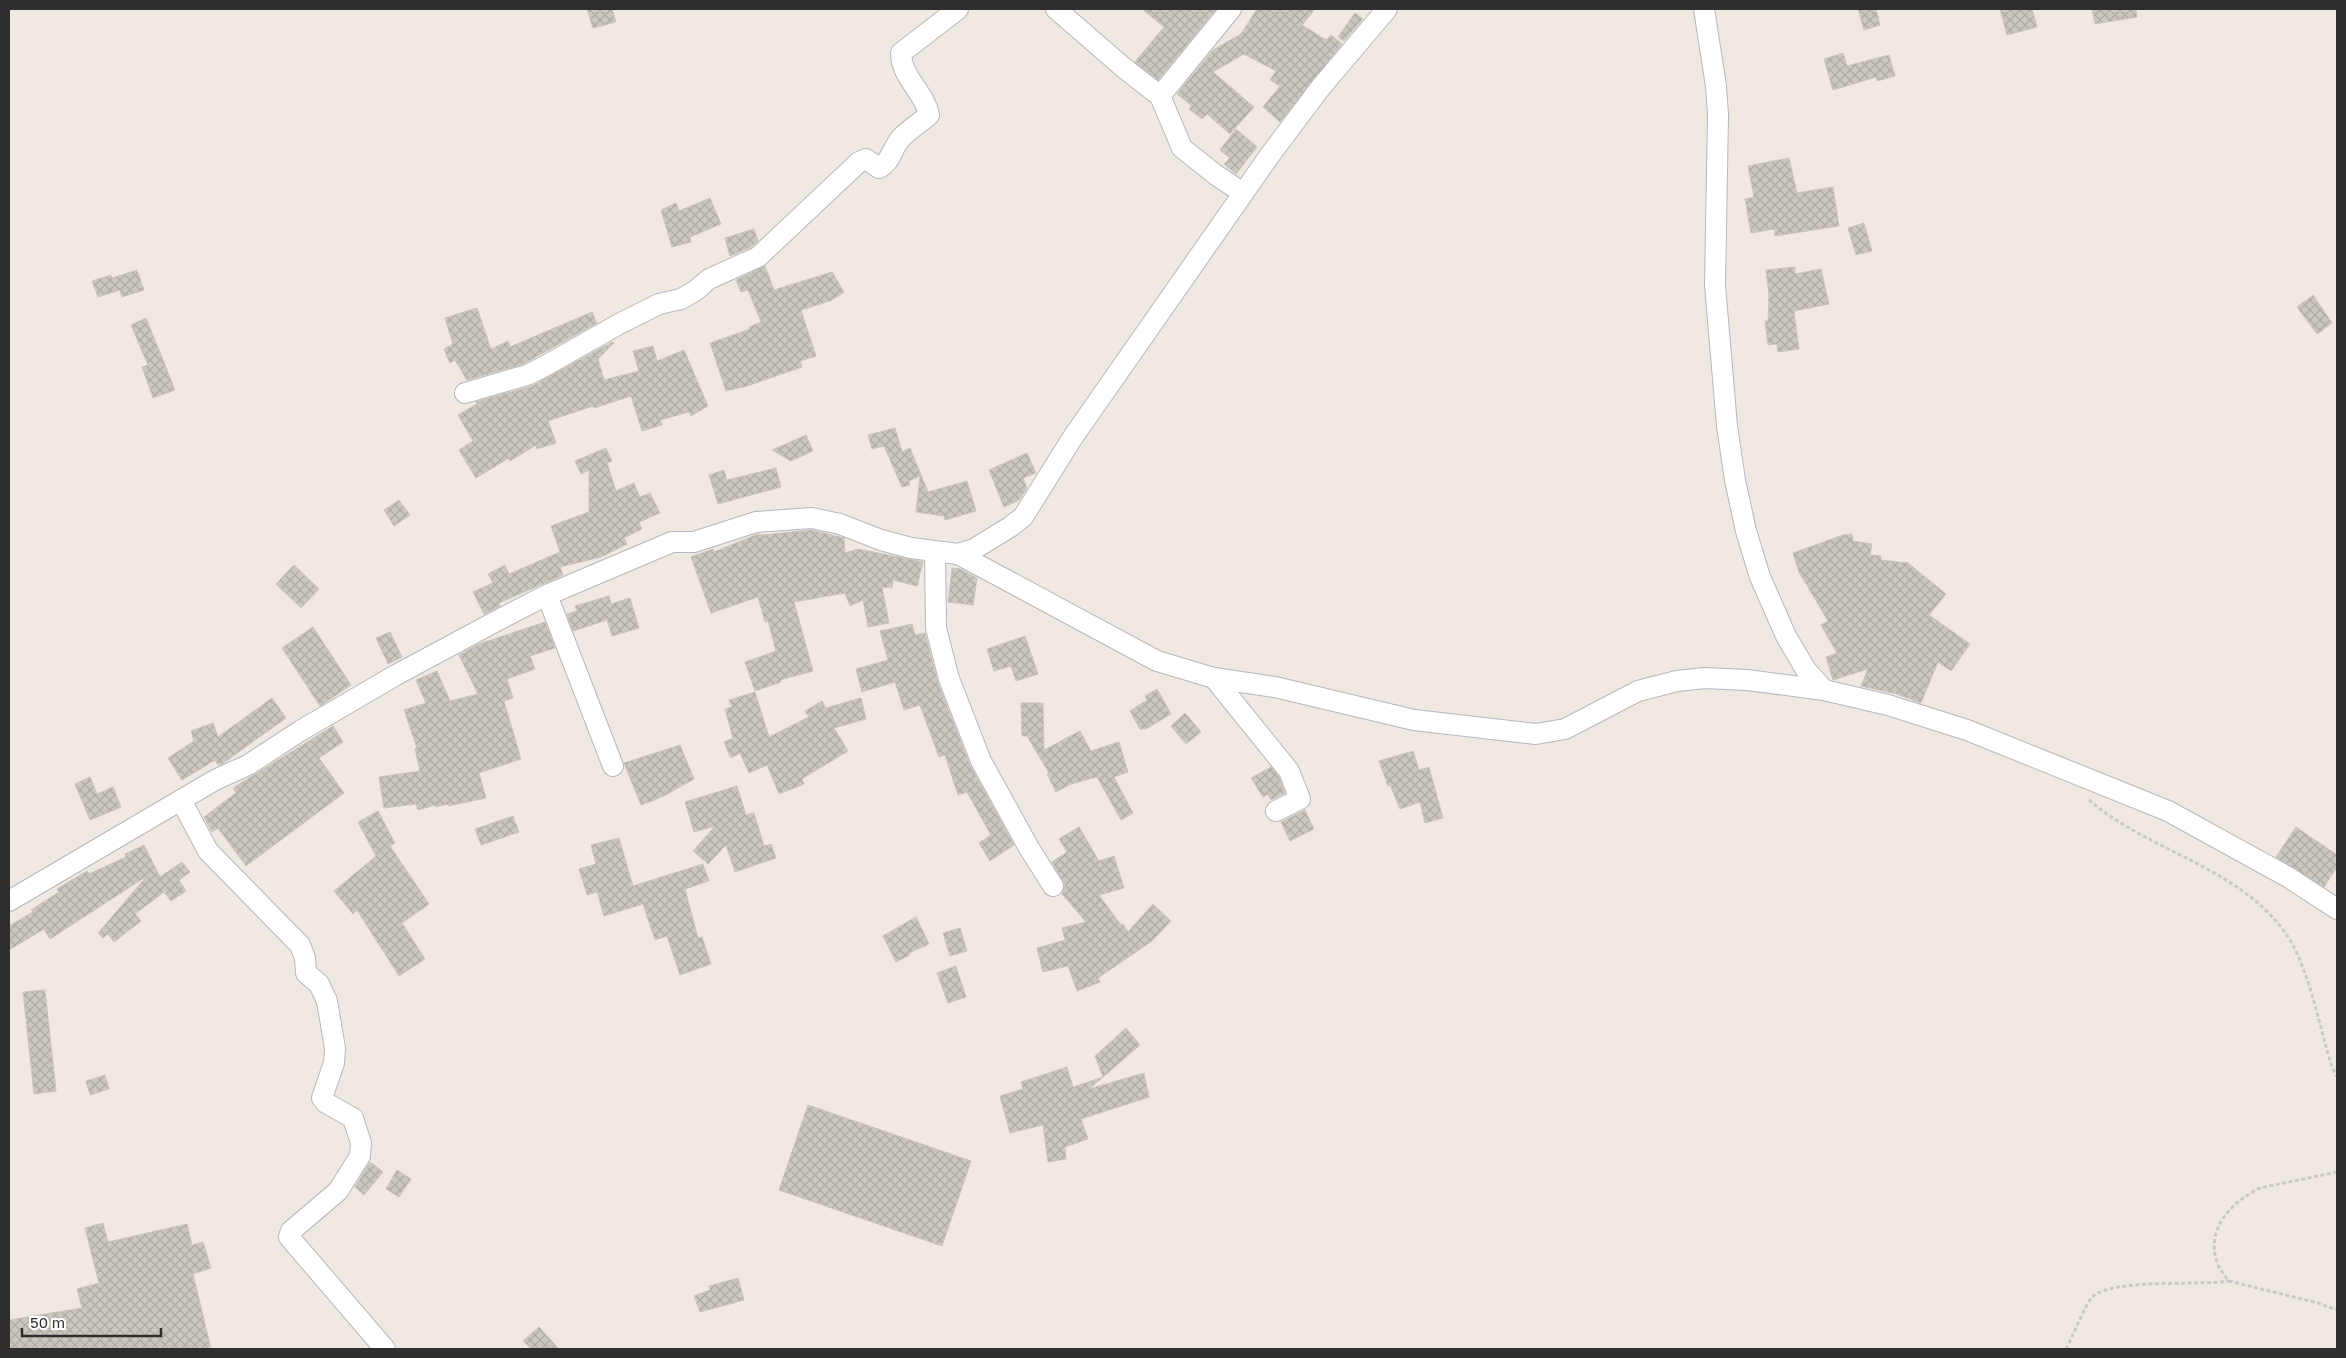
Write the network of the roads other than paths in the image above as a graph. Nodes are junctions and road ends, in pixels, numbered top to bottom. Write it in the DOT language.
graph roads {
  1 [pos="958,9"];
  2 [pos="1056,9"];
  3 [pos="1231,9"];
  4 [pos="1387,9"];
  5 [pos="1704,9"];
  6 [pos="1160,96"];
  7 [pos="1243,193"];
  8 [pos="465,393"];
  9 [pos="935,552"];
  10 [pos="958,554"];
  11 [pos="546,595"];
  12 [pos="1214,678"];
  13 [pos="1824,690"];
  14 [pos="613,766"];
  15 [pos="181,800"];
  16 [pos="1276,811"];
  17 [pos="1053,886"];
  18 [pos="9,902"];
  19 [pos="2337,910"];
  20 [pos="385,1349"];
  1 -- 8 [label="street"];
  2 -- 6 [label="street"];
  3 -- 6 [label="street"];
  4 -- 7 [label="street"];
  5 -- 13 [label="street"];
  6 -- 7 [label="street"];
  7 -- 10 [label="street"];
  9 -- 10 [label="street"];
  9 -- 11 [label="street"];
  9 -- 17 [label="street"];
  10 -- 12 [label="street"];
  11 -- 14 [label="street"];
  11 -- 15 [label="street"];
  12 -- 13 [label="street"];
  12 -- 16 [label="street"];
  13 -- 19 [label="street"];
  15 -- 18 [label="street"];
  15 -- 20 [label="street"];
}
